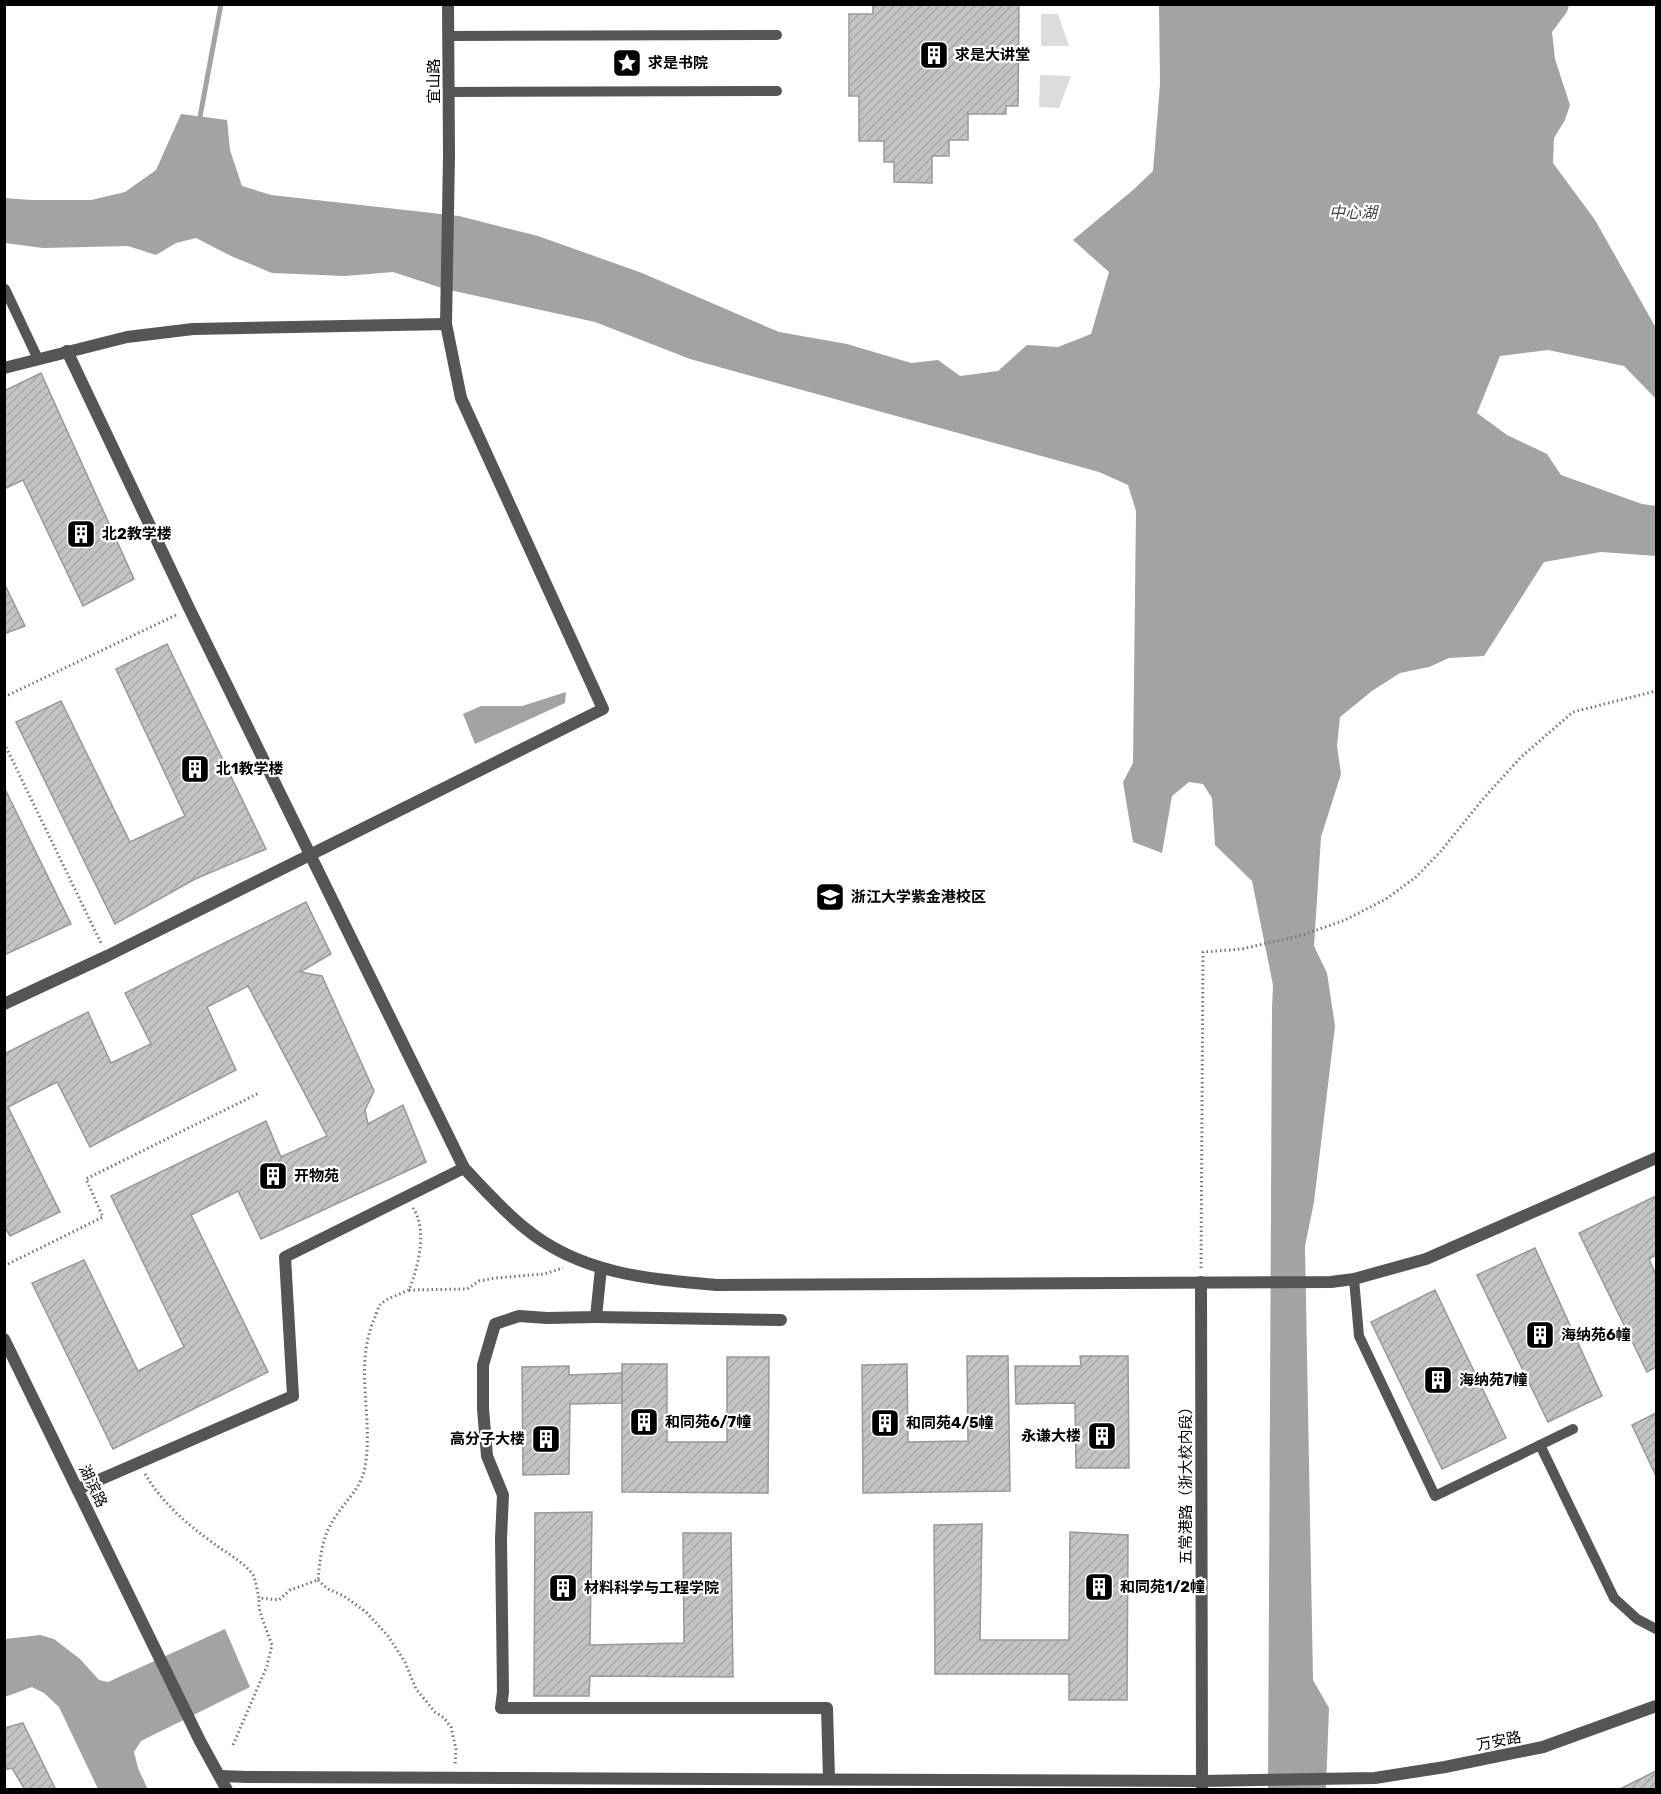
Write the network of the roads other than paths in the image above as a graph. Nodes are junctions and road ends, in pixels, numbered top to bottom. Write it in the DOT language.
graph roads {
  1 [pos="448,4"];
  2 [pos="777,35"];
  3 [pos="448,36"];
  4 [pos="449,92"];
  5 [pos="777,92"];
  6 [pos="5,289"];
  7 [pos="446,318"];
  8 [pos="67,351"];
  9 [pos="38,359"];
  10 [pos="4,368"];
  11 [pos="311,855"];
  12 [pos="4,1004"];
  13 [pos="1656,1158"];
  14 [pos="464,1168"];
  15 [pos="601,1268"];
  16 [pos="1353,1279"];
  17 [pos="1201,1282"];
  18 [pos="596,1317"];
  19 [pos="781,1320"];
  20 [pos="4,1339"];
  21 [pos="1573,1429"];
  22 [pos="1540,1445"];
  23 [pos="78,1490"];
  24 [pos="1656,1629"];
  25 [pos="1656,1706"];
  26 [pos="220,1776"];
  27 [pos="829,1779"];
  28 [pos="1376,1784"];
  29 [pos="1202,1785"];
  30 [pos="227,1790"];
  1 -- 3 [label="street, 宜山路"];
  2 -- 3 [label="lane"];
  3 -- 4 [label="street, 宜山路"];
  4 -- 5 [label="lane"];
  4 -- 7 [label="street, 宜山路"];
  6 -- 9 [label="lane"];
  7 -- 8 [label="street"];
  7 -- 11 [label="street, 宜山路"];
  8 -- 9 [label="street"];
  8 -- 11 [label="street"];
  9 -- 10 [label="street"];
  11 -- 12 [label="street"];
  11 -- 14 [label="street"];
  13 -- 16 [label="street"];
  14 -- 15 [label="street"];
  14 -- 23 [label="street"];
  15 -- 17 [label="street"];
  15 -- 18 [label="street"];
  16 -- 17 [label="street"];
  16 -- 22 [label="lane"];
  17 -- 29 [label="street, 五常港路（浙大校内段）"];
  18 -- 19 [label="street"];
  18 -- 27 [label="street"];
  20 -- 23 [label="street, 湖滨路"];
  21 -- 22 [label="lane"];
  22 -- 24 [label="lane"];
  23 -- 26 [label="street, 湖滨路"];
  25 -- 28 [label="street, 万安路"];
  26 -- 27 [label="street, 万安路"];
  26 -- 30 [label="street"];
  27 -- 29 [label="street, 万安路"];
  28 -- 29 [label="street, 万安路"];
}
